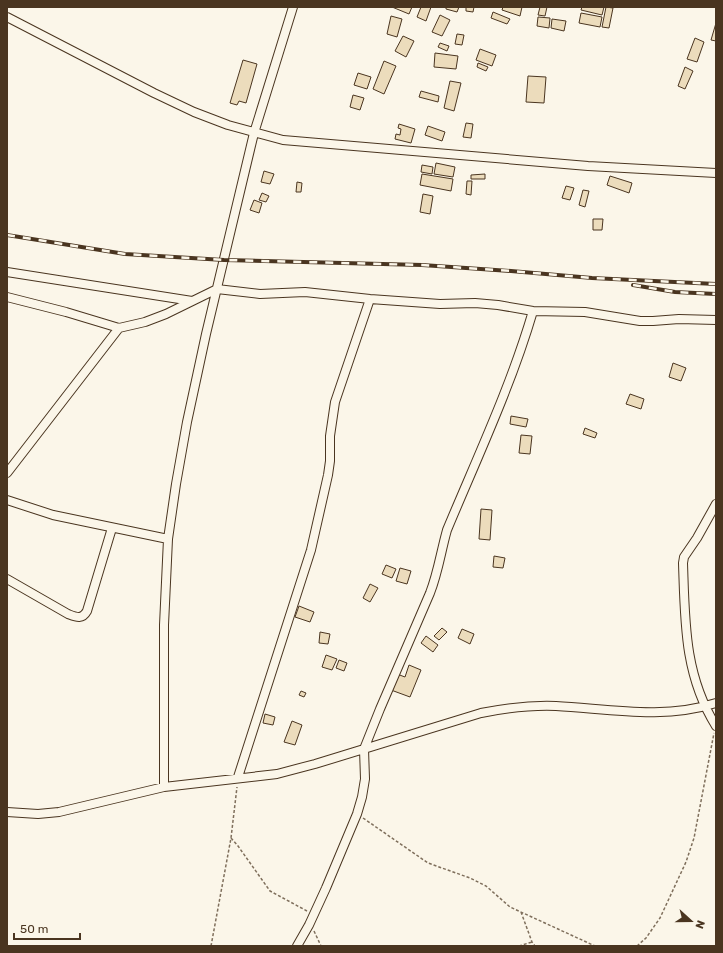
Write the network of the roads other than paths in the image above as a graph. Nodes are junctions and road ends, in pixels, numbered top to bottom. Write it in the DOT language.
graph roads {
  1 [pos="293,7"];
  2 [pos="7,17"];
  3 [pos="254,133"];
  4 [pos="716,172"];
  5 [pos="7,272"];
  6 [pos="217,289"];
  7 [pos="7,297"];
  8 [pos="370,299"];
  9 [pos="192,301"];
  10 [pos="532,311"];
  11 [pos="716,320"];
  12 [pos="119,328"];
  13 [pos="7,472"];
  14 [pos="7,500"];
  15 [pos="716,504"];
  16 [pos="112,528"];
  17 [pos="168,539"];
  18 [pos="7,579"];
  19 [pos="716,703"];
  20 [pos="705,707"];
  21 [pos="716,726"];
  22 [pos="364,748"];
  23 [pos="238,777"];
  24 [pos="164,788"];
  25 [pos="7,812"];
  26 [pos="297,946"];
  1 -- 3 [label="street"];
  2 -- 3 [label="street"];
  3 -- 4 [label="street"];
  3 -- 6 [label="street"];
  5 -- 9 [label="street"];
  6 -- 8 [label="street"];
  6 -- 9 [label="street"];
  6 -- 17 [label="street"];
  7 -- 12 [label="street"];
  8 -- 10 [label="street"];
  8 -- 23 [label="street"];
  9 -- 12 [label="street"];
  10 -- 11 [label="street"];
  10 -- 22 [label="street"];
  12 -- 13 [label="street"];
  14 -- 16 [label="street"];
  15 -- 20 [label="street"];
  16 -- 17 [label="street"];
  16 -- 18 [label="street"];
  17 -- 24 [label="street"];
  19 -- 20 [label="street"];
  20 -- 21 [label="street"];
  20 -- 22 [label="street"];
  22 -- 23 [label="street"];
  22 -- 26 [label="street"];
  23 -- 24 [label="street"];
  24 -- 25 [label="street"];
}
